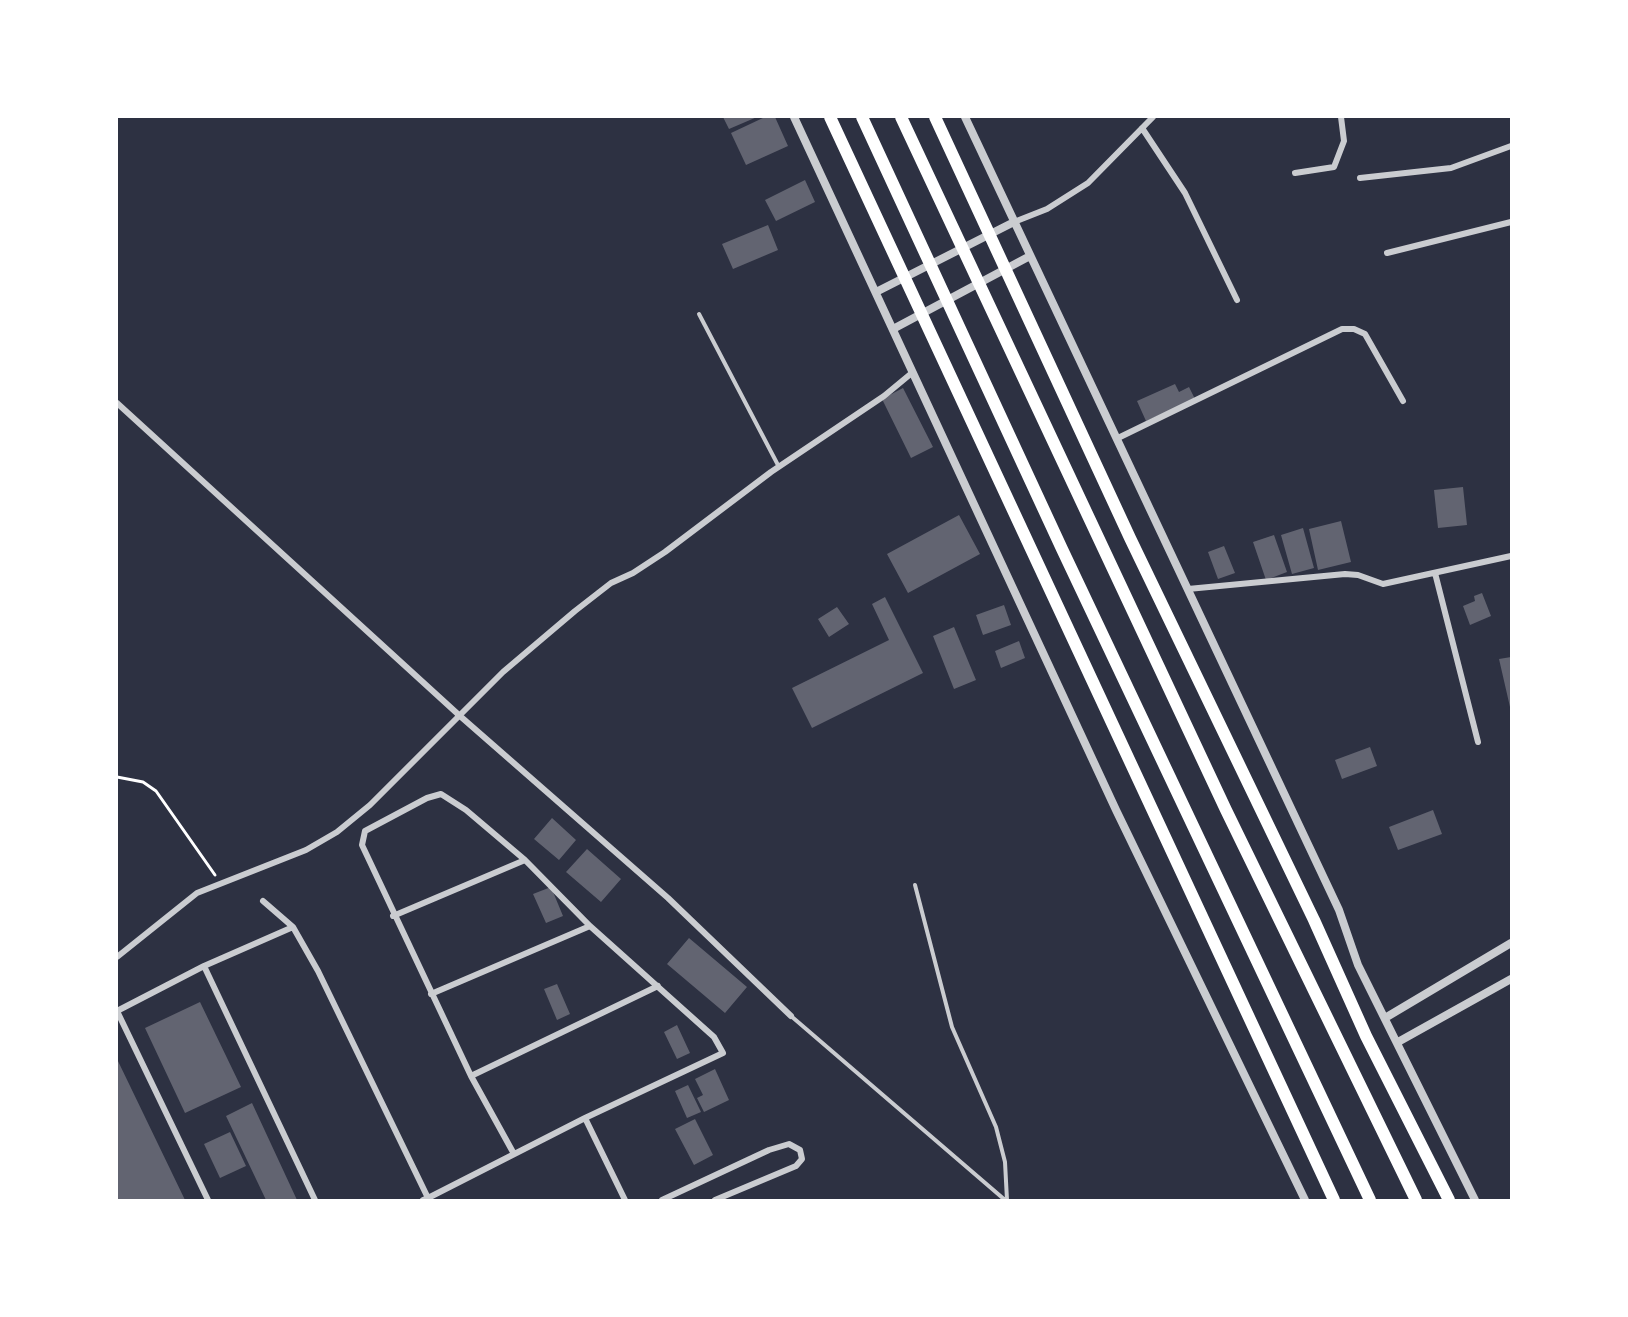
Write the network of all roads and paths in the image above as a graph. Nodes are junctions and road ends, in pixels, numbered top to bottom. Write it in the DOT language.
graph roads {
  1 [pos="794,117"];
  2 [pos="830,117"];
  3 [pos="862,117"];
  4 [pos="901,117"];
  5 [pos="935,117"];
  6 [pos="965,117"];
  7 [pos="1153,117"];
  8 [pos="1341,117"];
  9 [pos="1142,128"];
  10 [pos="1511,146"];
  11 [pos="1295,173"];
  12 [pos="1360,178"];
  13 [pos="1014,222"];
  14 [pos="1511,222"];
  15 [pos="1387,253"];
  16 [pos="1030,256"];
  17 [pos="876,292"];
  18 [pos="1237,300"];
  19 [pos="699,314"];
  20 [pos="893,329"];
  21 [pos="913,372"];
  22 [pos="1403,401"];
  23 [pos="117,403"];
  24 [pos="1118,438"];
  25 [pos="779,467"];
  26 [pos="1511,556"];
  27 [pos="1435,573"];
  28 [pos="1188,589"];
  29 [pos="460,716"];
  30 [pos="1478,742"];
  31 [pos="117,777"];
  32 [pos="525,860"];
  33 [pos="219,882"];
  34 [pos="915,885"];
  35 [pos="263,901"];
  36 [pos="393,916"];
  37 [pos="590,926"];
  38 [pos="293,927"];
  39 [pos="1511,943"];
  40 [pos="117,957"];
  41 [pos="204,966"];
  42 [pos="1511,978"];
  43 [pos="658,986"];
  44 [pos="431,994"];
  45 [pos="117,1011"];
  46 [pos="791,1016"];
  47 [pos="1385,1017"];
  48 [pos="1398,1042"];
  49 [pos="471,1076"];
  50 [pos="585,1118"];
  51 [pos="514,1154"];
  52 [pos="426,1199"];
  53 [pos="208,1200"];
  54 [pos="315,1200"];
  55 [pos="625,1200"];
  56 [pos="662,1200"];
  57 [pos="715,1200"];
  58 [pos="1006,1200"];
  59 [pos="1305,1200"];
  60 [pos="1334,1200"];
  61 [pos="1370,1200"];
  62 [pos="1416,1200"];
  63 [pos="1449,1200"];
  64 [pos="1475,1200"];
  1 -- 17 [label="street"];
  2 -- 60 [label="highway"];
  3 -- 61 [label="highway"];
  4 -- 62 [label="highway"];
  5 -- 63 [label="highway"];
  6 -- 13 [label="street"];
  7 -- 9 [label="street"];
  8 -- 11 [label="street"];
  9 -- 13 [label="street"];
  9 -- 18 [label="street"];
  10 -- 12 [label="street"];
  13 -- 16 [label="street"];
  13 -- 17 [label="street"];
  14 -- 15 [label="street"];
  16 -- 20 [label="street"];
  16 -- 24 [label="street"];
  17 -- 20 [label="street"];
  19 -- 25 [label="lane"];
  20 -- 21 [label="street"];
  21 -- 25 [label="street"];
  21 -- 59 [label="street"];
  22 -- 24 [label="street"];
  23 -- 29 [label="street"];
  24 -- 28 [label="street"];
  25 -- 29 [label="street"];
  26 -- 27 [label="street"];
  27 -- 28 [label="street"];
  27 -- 30 [label="street"];
  28 -- 47 [label="street"];
  29 -- 33 [label="street"];
  29 -- 46 [label="street"];
  31 -- 33 [label="path"];
  32 -- 36 [label="street"];
  32 -- 36 [label="street"];
  32 -- 37 [label="street"];
  33 -- 40 [label="street"];
  34 -- 58 [label="lane"];
  35 -- 38 [label="street"];
  36 -- 44 [label="street"];
  37 -- 43 [label="street"];
  37 -- 44 [label="street"];
  38 -- 41 [label="street"];
  38 -- 52 [label="street"];
  39 -- 47 [label="street"];
  41 -- 45 [label="street"];
  41 -- 54 [label="street"];
  42 -- 48 [label="street"];
  43 -- 49 [label="street"];
  43 -- 50 [label="street"];
  44 -- 49 [label="street"];
  45 -- 53 [label="street"];
  46 -- 58 [label="lane"];
  47 -- 48 [label="street"];
  48 -- 64 [label="street"];
  49 -- 51 [label="street"];
  50 -- 51 [label="street"];
  50 -- 55 [label="street"];
  51 -- 52 [label="street"];
  56 -- 57 [label="street"];
}
